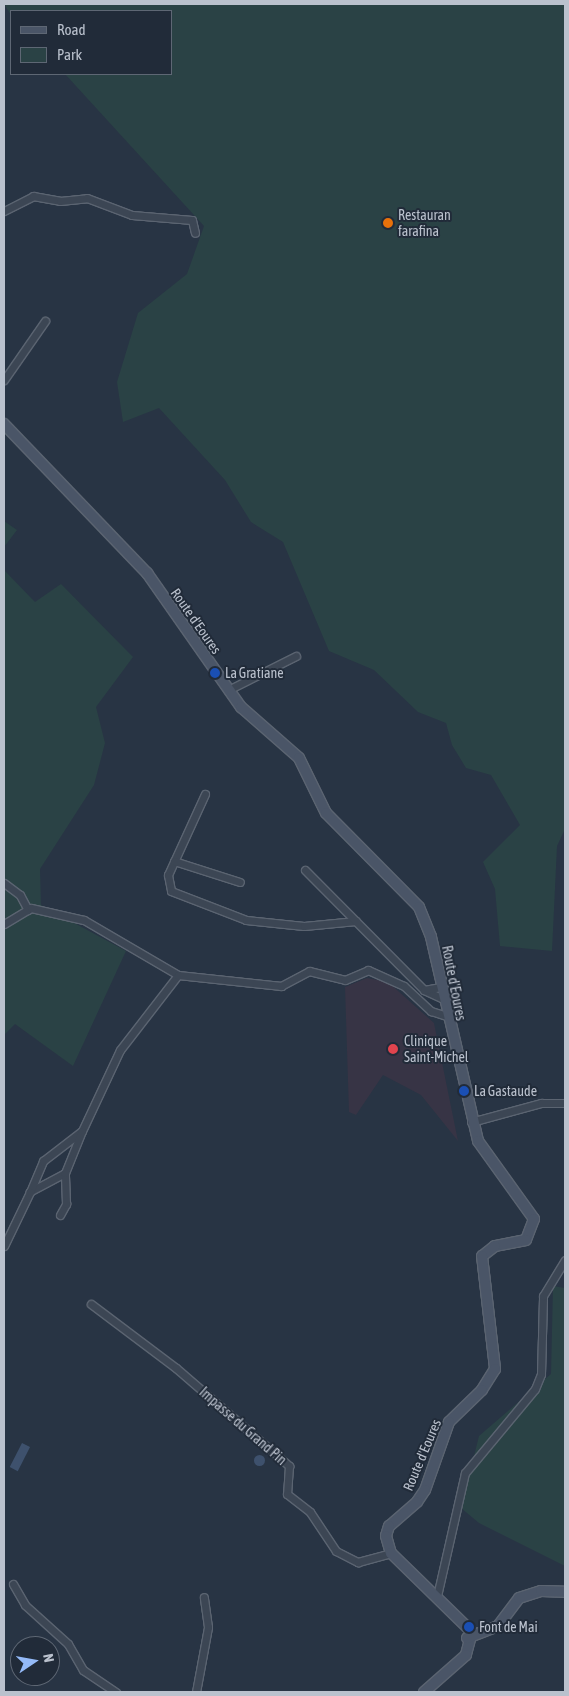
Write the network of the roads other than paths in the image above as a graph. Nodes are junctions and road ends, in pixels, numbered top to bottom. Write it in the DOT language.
graph roads {
  1 [pos="4,211"];
  2 [pos="196,233"];
  3 [pos="45,321"];
  4 [pos="4,380"];
  5 [pos="4,424"];
  6 [pos="296,656"];
  7 [pos="228,690"];
  8 [pos="205,794"];
  9 [pos="174,861"];
  10 [pos="305,870"];
  11 [pos="240,882"];
  12 [pos="4,884"];
  13 [pos="28,910"];
  14 [pos="356,921"];
  15 [pos="4,924"];
  16 [pos="178,975"];
  17 [pos="441,987"];
  18 [pos="424,990"];
  19 [pos="443,1000"];
  20 [pos="446,1016"];
  21 [pos="565,1103"];
  22 [pos="471,1122"];
  23 [pos="82,1131"];
  24 [pos="65,1173"];
  25 [pos="30,1192"];
  26 [pos="60,1215"];
  27 [pos="4,1246"];
  28 [pos="565,1260"];
  29 [pos="91,1304"];
  30 [pos="391,1553"];
  31 [pos="13,1584"];
  32 [pos="565,1592"];
  33 [pos="437,1596"];
  34 [pos="204,1597"];
  35 [pos="470,1637"];
  36 [pos="116,1692"];
  37 [pos="196,1692"];
  38 [pos="424,1692"];
  1 -- 2 [label="street"];
  3 -- 4 [label="street"];
  5 -- 7 [label="street, Route d'Eoures"];
  6 -- 7 [label="street"];
  7 -- 17 [label="street, Route d'Eoures"];
  8 -- 9 [label="street"];
  9 -- 11 [label="street"];
  9 -- 14 [label="street"];
  10 -- 14 [label="street"];
  12 -- 13 [label="street"];
  13 -- 15 [label="street"];
  13 -- 16 [label="street"];
  14 -- 18 [label="street"];
  16 -- 20 [label="street"];
  16 -- 23 [label="street"];
  17 -- 18 [label="street"];
  17 -- 19 [label="street, Route d'Eoures"];
  18 -- 19 [label="street"];
  19 -- 20 [label="street, Route d'Eoures"];
  20 -- 22 [label="street, Route d'Eoures"];
  21 -- 22 [label="street"];
  22 -- 30 [label="street, Route d'Eoures"];
  23 -- 24 [label="street"];
  23 -- 25 [label="street"];
  24 -- 25 [label="street"];
  24 -- 26 [label="street"];
  25 -- 27 [label="street"];
  28 -- 33 [label="street"];
  29 -- 30 [label="street, Impasse du Grand Pin"];
  30 -- 33 [label="street"];
  31 -- 36 [label="street"];
  32 -- 35 [label="street"];
  33 -- 35 [label="street"];
  34 -- 37 [label="street"];
  35 -- 38 [label="street"];
}
